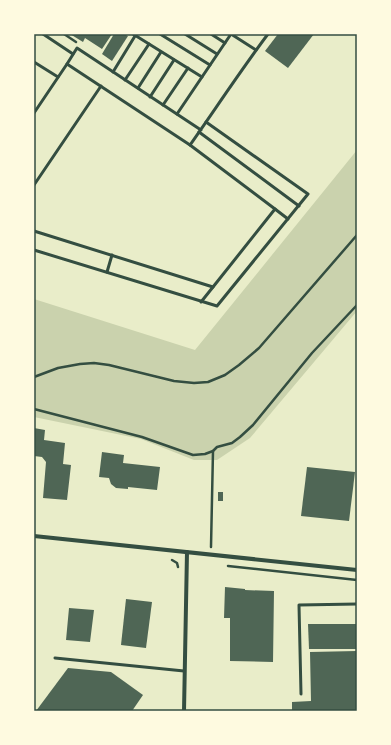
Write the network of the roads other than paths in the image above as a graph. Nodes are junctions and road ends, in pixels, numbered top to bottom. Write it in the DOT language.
graph roads {
  1 [pos="43,34"];
  2 [pos="160,34"];
  3 [pos="185,34"];
  4 [pos="211,34"];
  5 [pos="231,34"];
  6 [pos="268,34"];
  7 [pos="134,35"];
  8 [pos="225,43"];
  9 [pos="149,44"];
  10 [pos="256,50"];
  11 [pos="161,52"];
  12 [pos="73,54"];
  13 [pos="217,54"];
  14 [pos="174,60"];
  15 [pos="34,62"];
  16 [pos="67,64"];
  17 [pos="210,65"];
  18 [pos="188,68"];
  19 [pos="113,72"];
  20 [pos="58,77"];
  21 [pos="202,77"];
  22 [pos="125,80"];
  23 [pos="101,86"];
  24 [pos="138,88"];
  25 [pos="150,97"];
  26 [pos="163,105"];
  27 [pos="34,113"];
  28 [pos="177,114"];
  29 [pos="206,122"];
  30 [pos="200,131"];
  31 [pos="190,144"];
  32 [pos="34,185"];
  33 [pos="299,206"];
  34 [pos="275,209"];
  35 [pos="288,219"];
  36 [pos="34,231"];
  37 [pos="34,250"];
  38 [pos="112,255"];
  39 [pos="107,272"];
  40 [pos="213,286"];
  41 [pos="201,302"];
  42 [pos="34,536"];
  43 [pos="187,552"];
  44 [pos="357,570"];
  45 [pos="357,604"];
  46 [pos="55,658"];
  47 [pos="184,670"];
  48 [pos="301,694"];
  49 [pos="184,711"];
  1 -- 12 [label="lane"];
  2 -- 17 [label="lane"];
  3 -- 13 [label="lane"];
  4 -- 8 [label="lane"];
  5 -- 8 [label="lane"];
  5 -- 10 [label="lane"];
  6 -- 10 [label="lane"];
  7 -- 9 [label="lane"];
  7 -- 19 [label="lane"];
  8 -- 13 [label="lane"];
  9 -- 11 [label="lane"];
  9 -- 22 [label="lane"];
  10 -- 29 [label="lane"];
  11 -- 14 [label="lane"];
  11 -- 24 [label="lane"];
  12 -- 16 [label="lane"];
  12 -- 19 [label="lane"];
  13 -- 17 [label="lane"];
  14 -- 18 [label="lane"];
  14 -- 25 [label="lane"];
  15 -- 20 [label="lane"];
  16 -- 20 [label="lane"];
  16 -- 23 [label="lane"];
  17 -- 21 [label="lane"];
  18 -- 21 [label="lane"];
  18 -- 26 [label="lane"];
  19 -- 22 [label="lane"];
  20 -- 27 [label="lane"];
  21 -- 28 [label="lane"];
  22 -- 24 [label="lane"];
  23 -- 31 [label="lane"];
  23 -- 32 [label="lane"];
  24 -- 25 [label="lane"];
  25 -- 26 [label="lane"];
  26 -- 28 [label="lane"];
  28 -- 30 [label="lane"];
  29 -- 30 [label="lane"];
  29 -- 33 [label="lane"];
  30 -- 31 [label="lane"];
  30 -- 33 [label="lane"];
  31 -- 34 [label="lane"];
  33 -- 35 [label="lane"];
  34 -- 35 [label="lane"];
  34 -- 40 [label="lane"];
  35 -- 41 [label="lane"];
  36 -- 38 [label="lane"];
  37 -- 39 [label="lane"];
  38 -- 39 [label="lane"];
  38 -- 40 [label="lane"];
  39 -- 41 [label="lane"];
  40 -- 41 [label="lane"];
  42 -- 43 [label="street"];
  43 -- 44 [label="street"];
  43 -- 47 [label="street"];
  45 -- 48 [label="lane"];
  46 -- 47 [label="lane"];
  47 -- 49 [label="street"];
}
